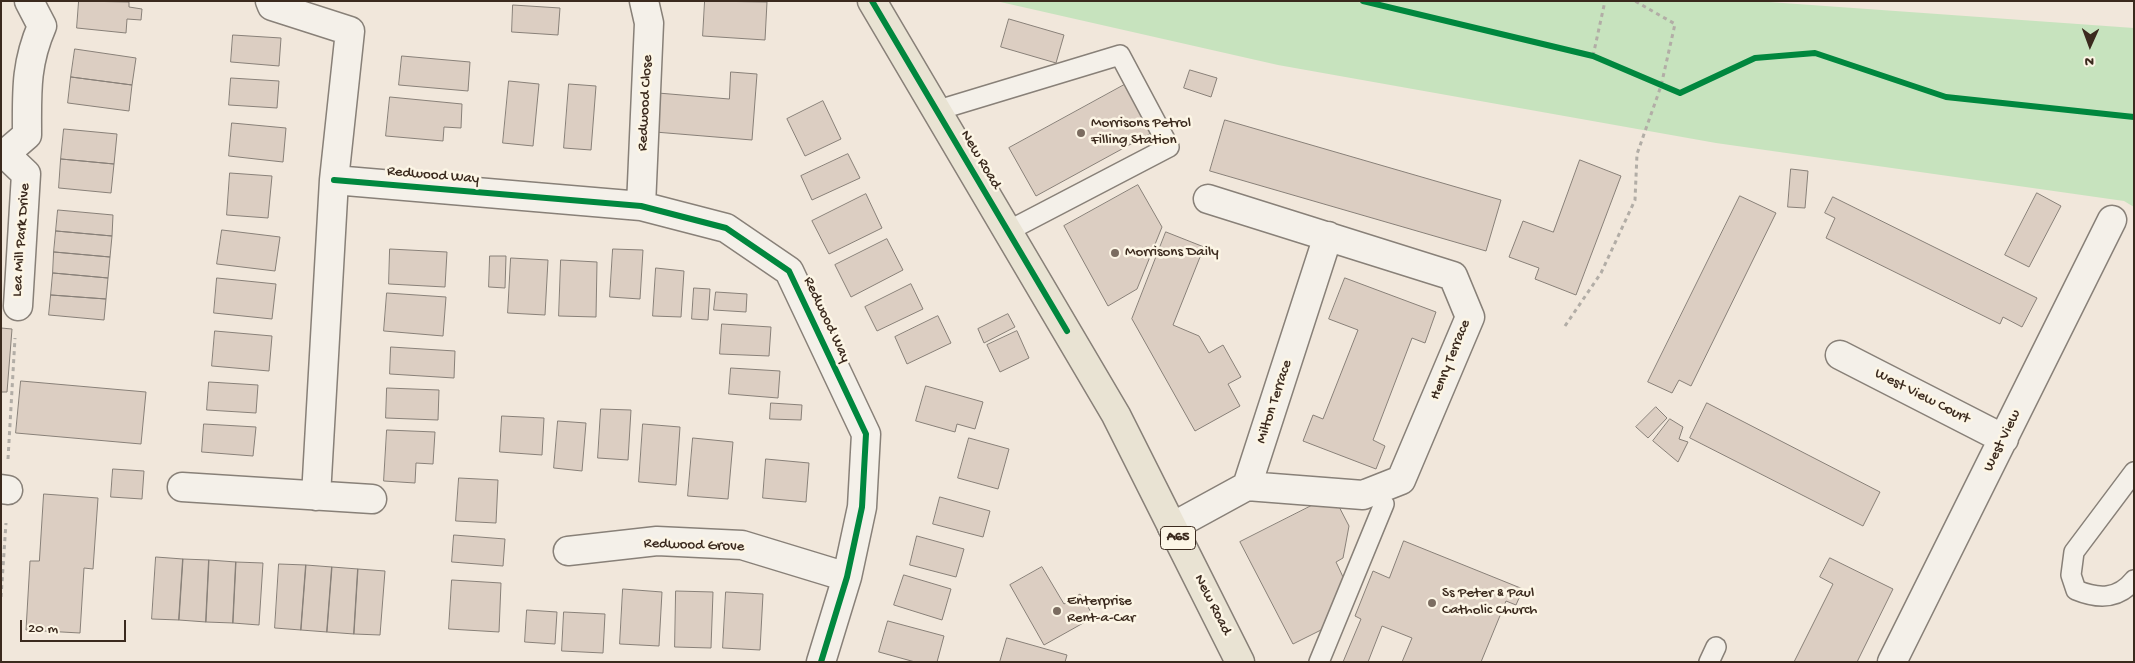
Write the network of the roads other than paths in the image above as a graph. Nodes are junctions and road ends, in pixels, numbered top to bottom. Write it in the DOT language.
graph roads {
  1 [pos="30,1"];
  2 [pos="270,1"];
  3 [pos="644,1"];
  4 [pos="872,1"];
  5 [pos="936,111"];
  6 [pos="3,154"];
  7 [pos="334,180"];
  8 [pos="1208,200"];
  9 [pos="641,206"];
  10 [pos="2112,220"];
  11 [pos="1008,231"];
  12 [pos="1328,236"];
  13 [pos="18,306"];
  14 [pos="1840,355"];
  15 [pos="2004,439"];
  16 [pos="2134,472"];
  17 [pos="1247,486"];
  18 [pos="182,487"];
  19 [pos="316,496"];
  20 [pos="372,499"];
  21 [pos="1384,504"];
  22 [pos="1172,527"];
  23 [pos="568,551"];
  24 [pos="847,576"];
  25 [pos="2134,580"];
  26 [pos="821,662"];
  27 [pos="1240,662"];
  28 [pos="1319,662"];
  29 [pos="1892,662"];
  1 -- 6 [label="street, Lea Mill Park Drive"];
  2 -- 7 [label="street"];
  3 -- 9 [label="street, Redwood Close"];
  4 -- 5 [label="main road, New Road / A65"];
  5 -- 11 [label="main road, New Road / A65"];
  5 -- 11 [label="lane"];
  6 -- 13 [label="street, Lea Mill Park Drive"];
  7 -- 9 [label="street, Redwood Way"];
  7 -- 19 [label="street"];
  8 -- 12 [label="street, Henry Terrace"];
  9 -- 24 [label="street, Redwood Way"];
  10 -- 15 [label="street, West View"];
  11 -- 22 [label="main road, New Road / A65"];
  12 -- 17 [label="street, Milton Terrace"];
  12 -- 17 [label="street, Henry Terrace"];
  14 -- 15 [label="street, West View Court"];
  15 -- 29 [label="street, West View"];
  16 -- 25 [label="lane"];
  17 -- 22 [label="street"];
  18 -- 19 [label="street"];
  19 -- 20 [label="street"];
  21 -- 28 [label="lane"];
  22 -- 27 [label="main road, New Road / A65"];
  23 -- 24 [label="street, Redwood Grove"];
  24 -- 26 [label="street, Redwood Way"];
}
